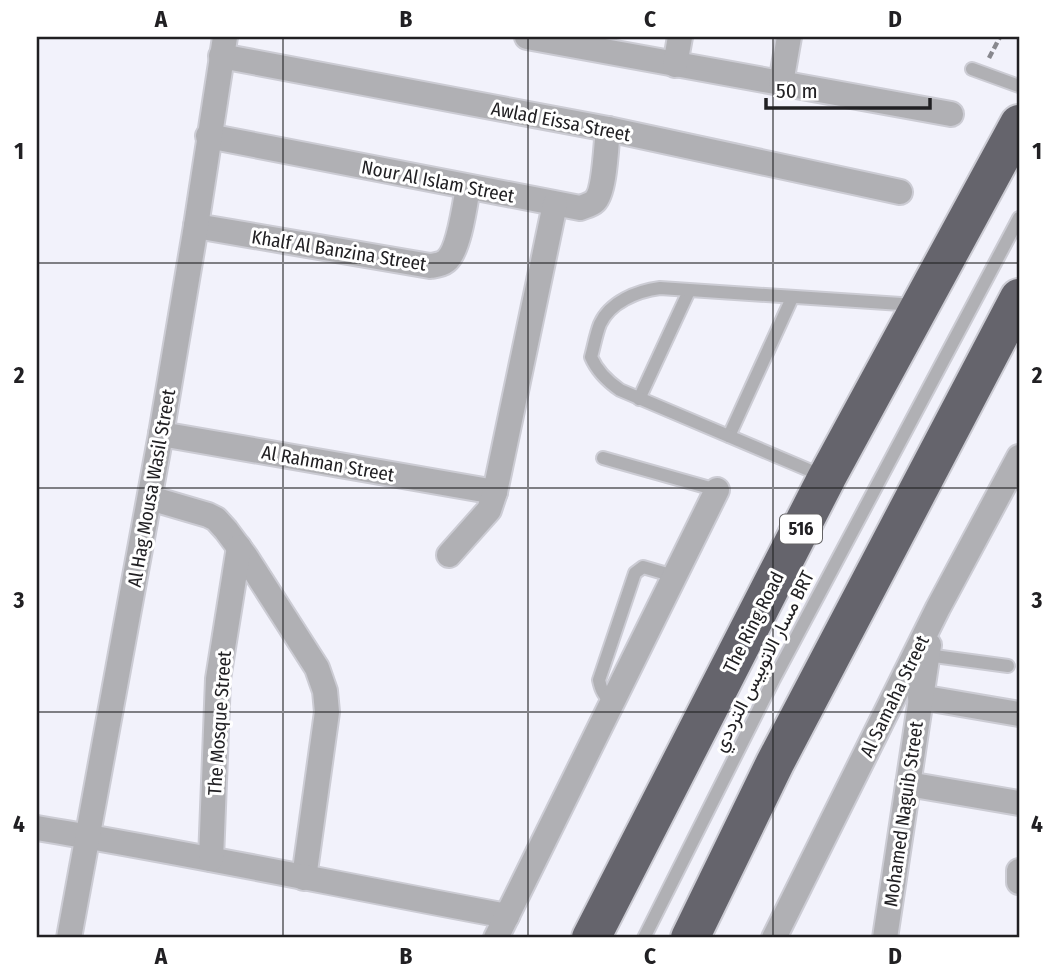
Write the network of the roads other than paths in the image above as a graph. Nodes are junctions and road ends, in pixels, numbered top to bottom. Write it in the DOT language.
graph roads {
  1 [pos="527,37"];
  2 [pos="680,37"];
  3 [pos="789,37"];
  4 [pos="223,47"];
  5 [pos="675,65"];
  6 [pos="976,71"];
  7 [pos="780,83"];
  8 [pos="1019,86"];
  9 [pos="951,114"];
  10 [pos="1019,124"];
  11 [pos="608,129"];
  12 [pos="208,136"];
  13 [pos="468,187"];
  14 [pos="900,192"];
  15 [pos="555,204"];
  16 [pos="1019,218"];
  17 [pos="196,226"];
  18 [pos="689,291"];
  19 [pos="792,298"];
  20 [pos="1019,298"];
  21 [pos="920,305"];
  22 [pos="639,398"];
  23 [pos="161,434"];
  24 [pos="729,436"];
  25 [pos="1019,457"];
  26 [pos="603,458"];
  27 [pos="827,477"];
  28 [pos="717,490"];
  29 [pos="495,492"];
  30 [pos="150,498"];
  31 [pos="239,547"];
  32 [pos="449,555"];
  33 [pos="674,576"];
  34 [pos="938,608"];
  35 [pos="927,655"];
  36 [pos="1008,666"];
  37 [pos="920,696"];
  38 [pos="612,702"];
  39 [pos="1019,714"];
  40 [pos="908,784"];
  41 [pos="1019,803"];
  42 [pos="37,828"];
  43 [pos="87,836"];
  44 [pos="211,859"];
  45 [pos="1019,871"];
  46 [pos="304,878"];
  47 [pos="1019,882"];
  48 [pos="507,916"];
  49 [pos="69,938"];
  50 [pos="496,938"];
  51 [pos="591,938"];
  52 [pos="644,938"];
  53 [pos="690,938"];
  54 [pos="774,938"];
  55 [pos="885,938"];
  1 -- 5 [label="street"];
  2 -- 5 [label="street"];
  3 -- 7 [label="street"];
  4 -- 11 [label="street, Awlad Eissa Street"];
  4 -- 12 [label="street, Al Hag Mousa Wasil Street"];
  5 -- 7 [label="street"];
  6 -- 8 [label="lane"];
  7 -- 9 [label="street"];
  10 -- 21 [label="highway, The Ring Road / 516"];
  11 -- 14 [label="street, Awlad Eissa Street"];
  11 -- 15 [label="street, Nour Al Islam Street"];
  12 -- 13 [label="street, Nour Al Islam Street"];
  12 -- 17 [label="street, Al Hag Mousa Wasil Street"];
  13 -- 15 [label="street, Nour Al Islam Street"];
  13 -- 17 [label="street, Khalf Al Banzina Street"];
  15 -- 29 [label="street"];
  16 -- 52 [label="lane, مسار الاتوبيس الترددي BRT"];
  17 -- 23 [label="street, Al Hag Mousa Wasil Street"];
  18 -- 19 [label="lane"];
  18 -- 22 [label="lane"];
  18 -- 22 [label="lane"];
  19 -- 21 [label="lane"];
  19 -- 24 [label="lane"];
  20 -- 53 [label="highway"];
  21 -- 27 [label="highway, The Ring Road / 516"];
  22 -- 24 [label="lane"];
  23 -- 29 [label="street, Al Rahman Street"];
  23 -- 30 [label="street, Al Hag Mousa Wasil Street"];
  24 -- 27 [label="lane"];
  25 -- 34 [label="street, Al Samaha Street"];
  26 -- 28 [label="lane"];
  27 -- 51 [label="highway, The Ring Road / 516"];
  28 -- 33 [label="street"];
  29 -- 32 [label="street"];
  30 -- 31 [label="street"];
  30 -- 43 [label="street, Al Hag Mousa Wasil Street"];
  31 -- 44 [label="street, The Mosque Street"];
  31 -- 46 [label="street"];
  33 -- 38 [label="street"];
  33 -- 38 [label="lane"];
  34 -- 35 [label="street, Mohamed Naguib Street"];
  34 -- 54 [label="street, Al Samaha Street"];
  35 -- 36 [label="lane"];
  35 -- 37 [label="street, Mohamed Naguib Street"];
  37 -- 39 [label="street"];
  37 -- 40 [label="street, Mohamed Naguib Street"];
  38 -- 48 [label="street"];
  40 -- 41 [label="street"];
  40 -- 55 [label="street, Mohamed Naguib Street"];
  42 -- 43 [label="street"];
  43 -- 44 [label="street"];
  43 -- 49 [label="street, Al Hag Mousa Wasil Street"];
  44 -- 46 [label="street"];
  45 -- 47 [label="street"];
  46 -- 48 [label="street"];
  48 -- 50 [label="street"];
}
